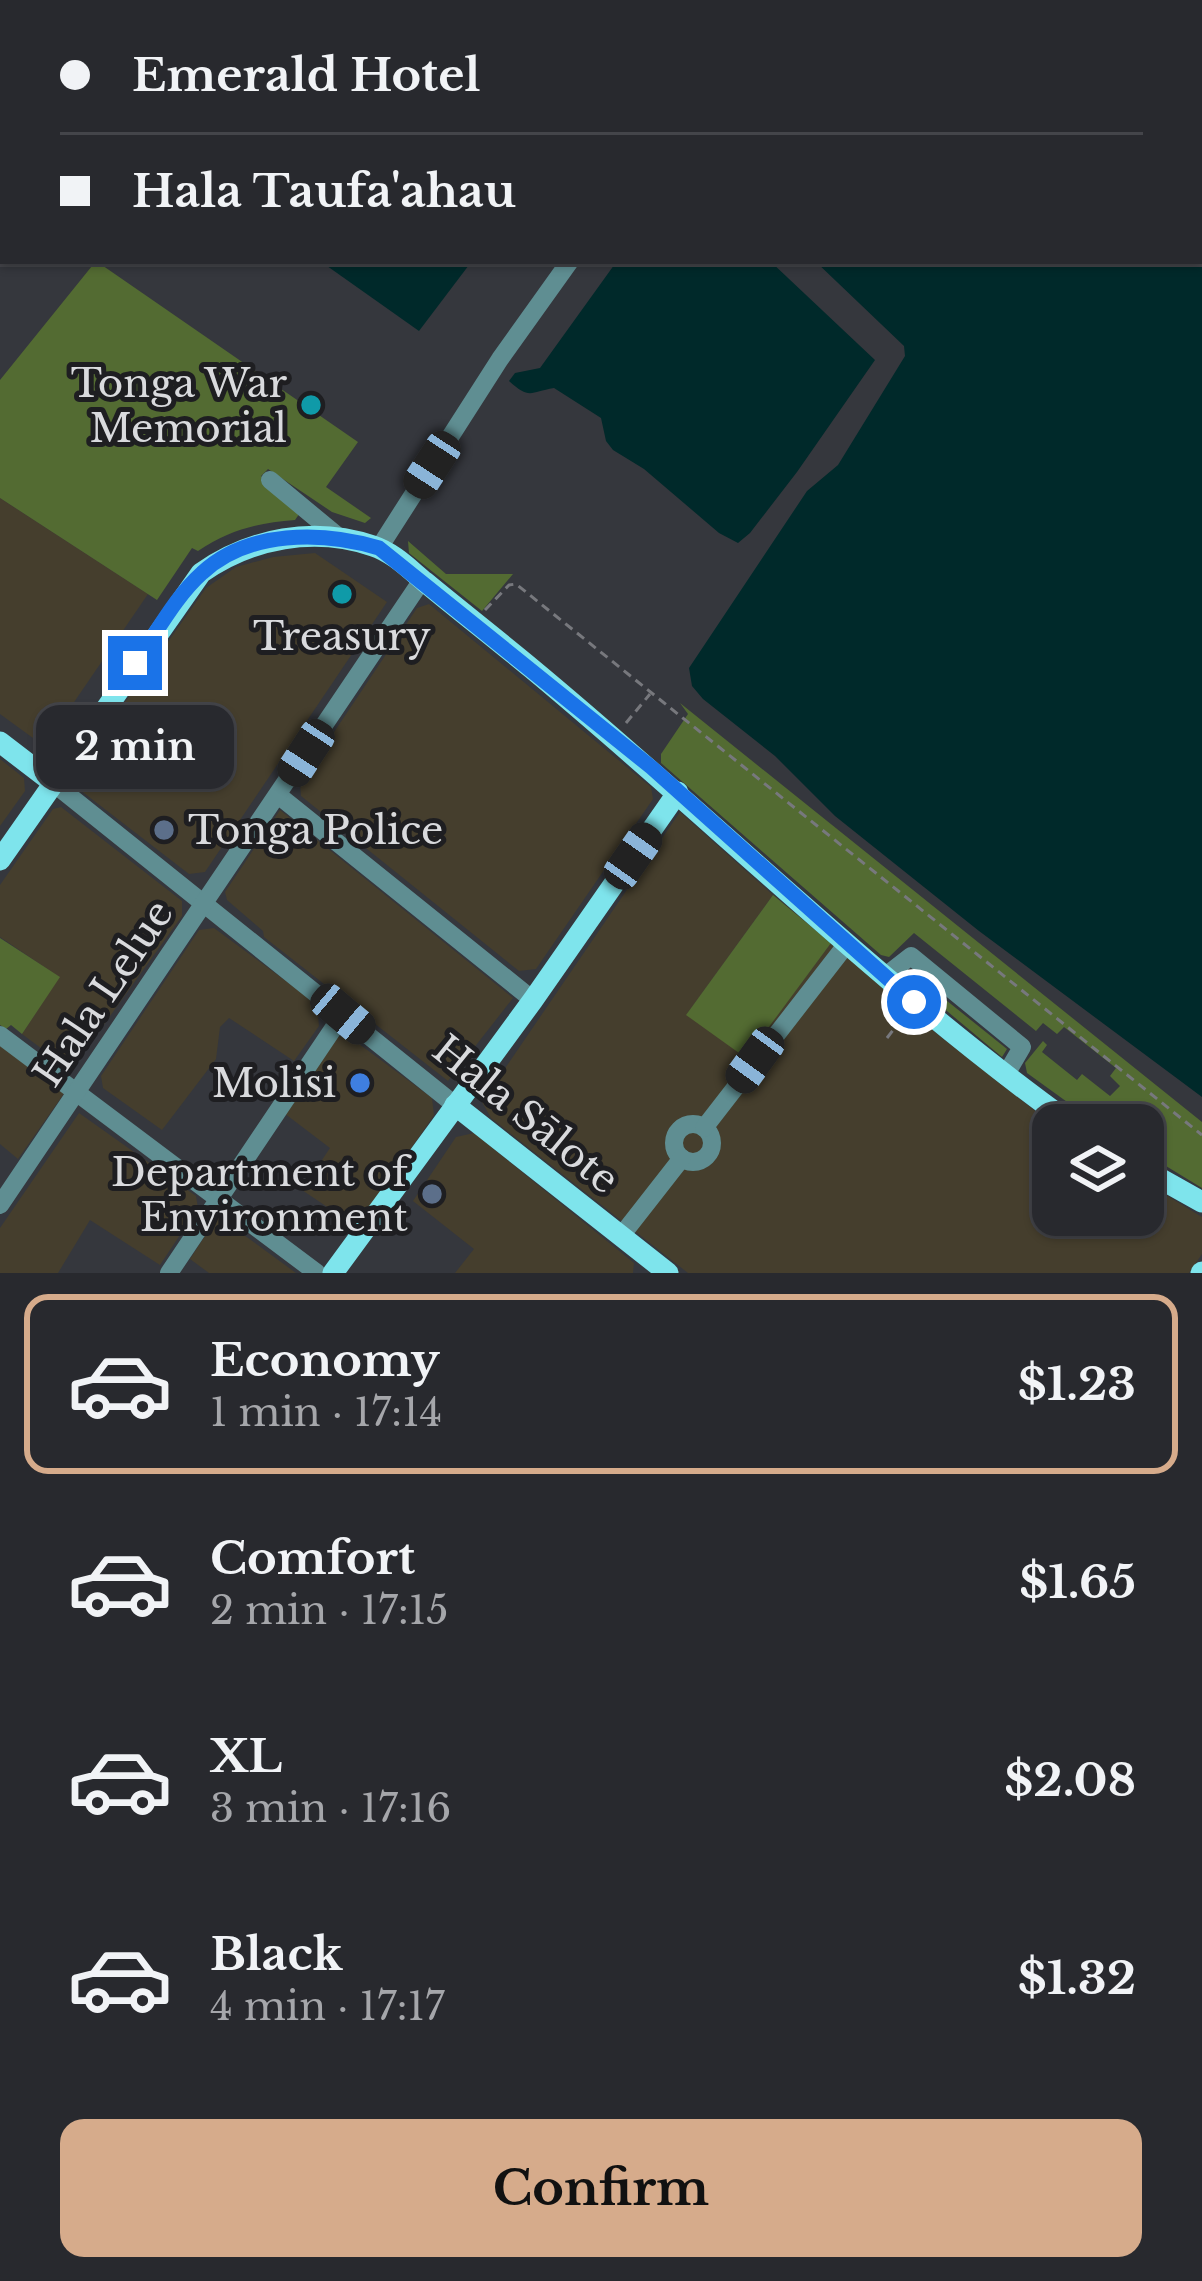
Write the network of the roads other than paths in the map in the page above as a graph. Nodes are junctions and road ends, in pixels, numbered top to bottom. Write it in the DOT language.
graph roads {
  1 [pos="568,264"];
  2 [pos="270,480"];
  3 [pos="340,538"];
  4 [pos="379,548"];
  5 [pos="422,580"];
  6 [pos="0,742"];
  7 [pos="52,782"];
  8 [pos="678,792"];
  9 [pos="278,795"];
  10 [pos="0,860"];
  11 [pos="203,904"];
  12 [pos="846,944"];
  13 [pos="884,977"];
  14 [pos="533,1000"];
  15 [pos="343,1014"];
  16 [pos="0,1035"];
  17 [pos="1005,1076"];
  18 [pos="76,1092"];
  19 [pos="1044,1104"];
  20 [pos="454,1105"];
  21 [pos="1164,1186"];
  22 [pos="219,1198"];
  23 [pos="1202,1202"];
  24 [pos="0,1204"];
  25 [pos="621,1236"];
  26 [pos="657,1270"];
  27 [pos="169,1273"];
  28 [pos="317,1273"];
  29 [pos="333,1273"];
  1 -- 4 [label="street"];
  2 -- 3 [label="street"];
  3 -- 4 [label="main road"];
  3 -- 7 [label="main road"];
  4 -- 5 [label="main road"];
  5 -- 8 [label="main road"];
  5 -- 9 [label="street, Hala Lelue"];
  6 -- 7 [label="main road, Hala Sālote"];
  7 -- 10 [label="main road"];
  7 -- 11 [label="street, Hala Sālote"];
  8 -- 12 [label="main road"];
  8 -- 14 [label="main road"];
  9 -- 11 [label="street, Hala Lelue"];
  9 -- 14 [label="street"];
  11 -- 15 [label="street, Hala Sālote"];
  11 -- 18 [label="street, Hala Lelue"];
  12 -- 13 [label="main road"];
  12 -- 25 [label="street"];
  13 -- 17 [label="main road"];
  13 -- 17 [label="street"];
  14 -- 20 [label="main road"];
  15 -- 20 [label="street, Hala Sālote"];
  15 -- 22 [label="street"];
  16 -- 18 [label="street"];
  17 -- 19 [label="main road"];
  18 -- 22 [label="street"];
  18 -- 24 [label="street, Hala Lelue"];
  20 -- 25 [label="main road, Hala Sālote"];
  20 -- 29 [label="main road"];
  21 -- 23 [label="main road"];
  22 -- 27 [label="street"];
  22 -- 28 [label="street"];
  25 -- 26 [label="main road, Hala Sālote"];
}
